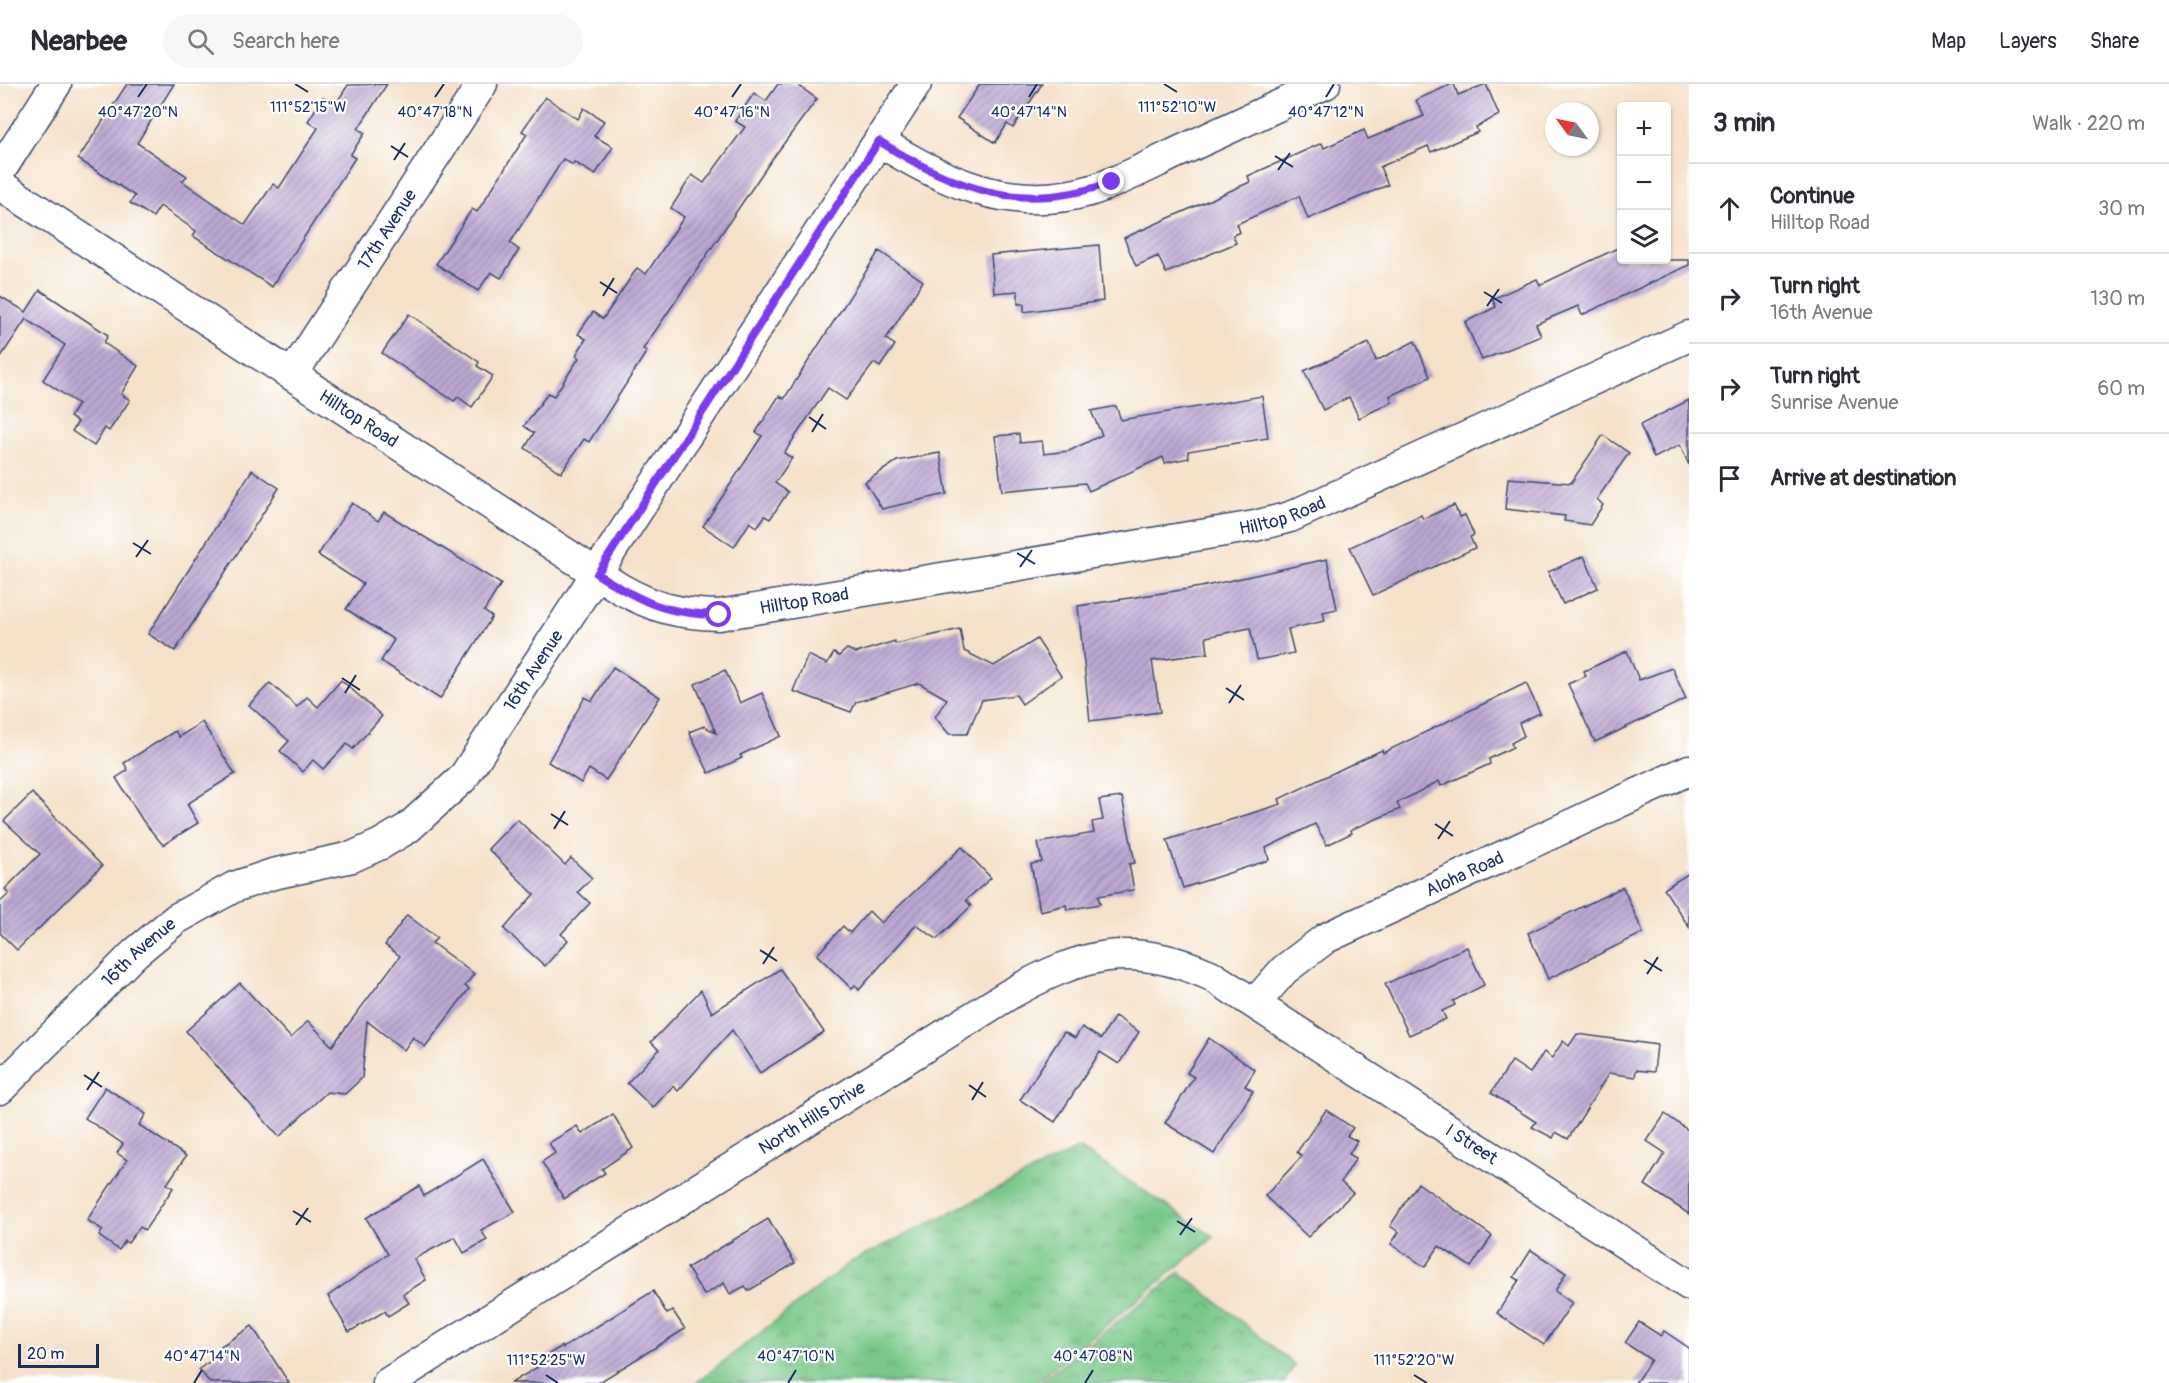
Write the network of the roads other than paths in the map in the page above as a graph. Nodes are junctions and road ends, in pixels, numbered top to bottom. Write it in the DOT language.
graph roads {
  1 [pos="56,84"];
  2 [pos="482,84"];
  3 [pos="915,84"];
  4 [pos="1325,84"];
  5 [pos="879,141"];
  6 [pos="0,171"];
  7 [pos="0,185"];
  8 [pos="1689,336"];
  9 [pos="292,375"];
  10 [pos="597,574"];
  11 [pos="1689,770"];
  12 [pos="1256,1002"];
  13 [pos="0,1089"];
  14 [pos="1689,1285"];
  15 [pos="388,1383"];
  1 -- 6 [label="street"];
  2 -- 9 [label="street, 17th Avenue"];
  3 -- 5 [label="street, 16th Avenue"];
  4 -- 5 [label="street"];
  5 -- 10 [label="street, 16th Avenue"];
  7 -- 9 [label="street, Hilltop Road"];
  8 -- 10 [label="street, Hilltop Road"];
  9 -- 10 [label="street, Hilltop Road"];
  10 -- 13 [label="street, 16th Avenue"];
  11 -- 12 [label="street, Aloha Road"];
  12 -- 14 [label="street, I Street"];
  12 -- 15 [label="street, North Hills Drive"];
}
